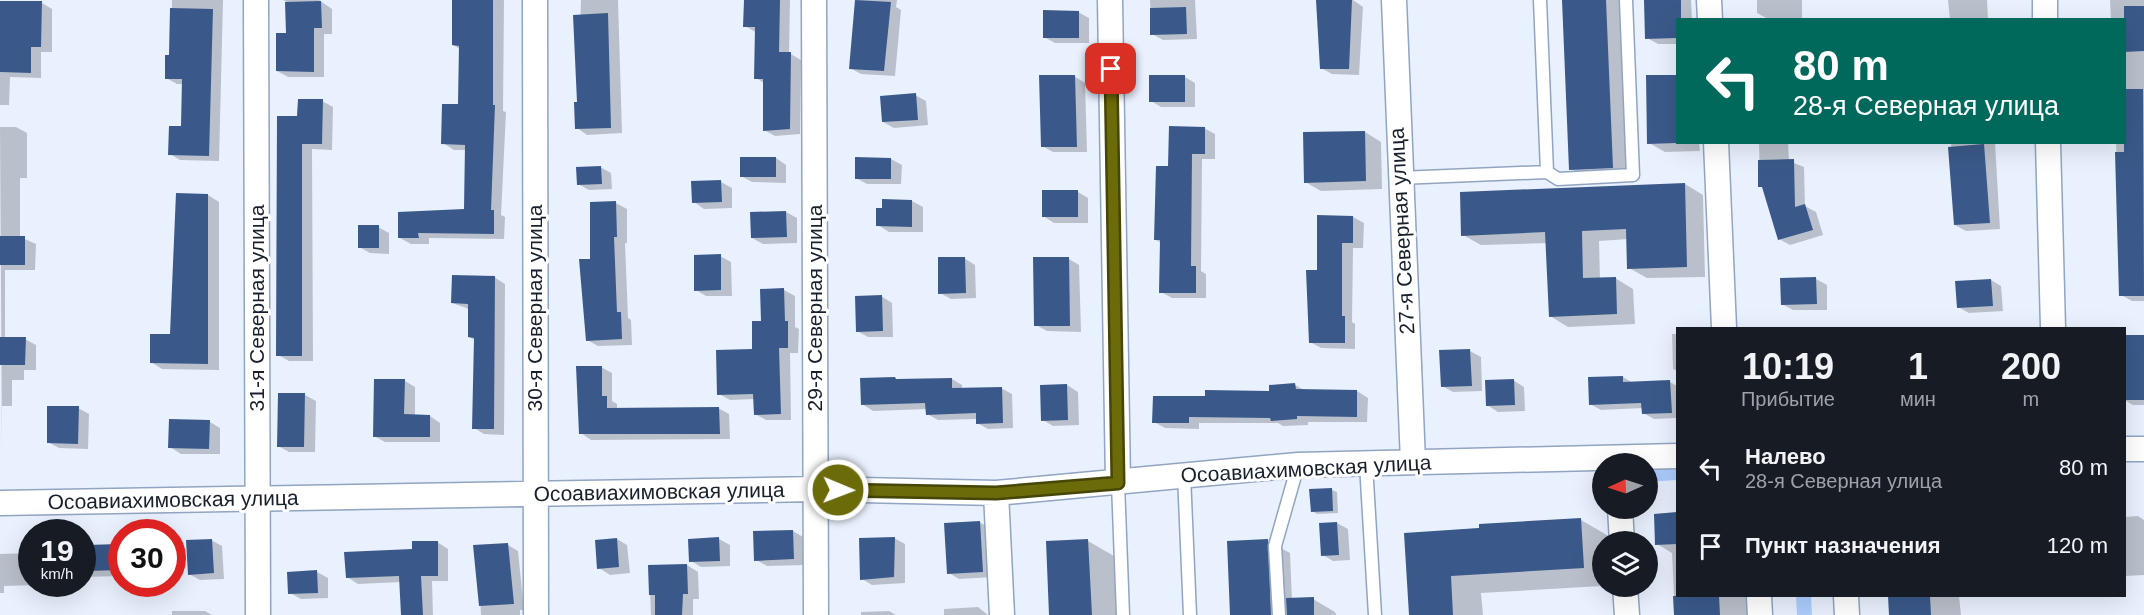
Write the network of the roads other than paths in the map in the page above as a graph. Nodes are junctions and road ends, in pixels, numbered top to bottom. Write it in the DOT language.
graph roads {
  1 [pos="256,0"];
  2 [pos="535,0"];
  3 [pos="814,0"];
  4 [pos="1110,0"];
  5 [pos="1394,0"];
  6 [pos="1540,0"];
  7 [pos="1626,0"];
  8 [pos="1709,0"];
  9 [pos="2045,0"];
  10 [pos="1710,18"];
  11 [pos="2045,18"];
  12 [pos="1716,144"];
  13 [pos="2048,144"];
  14 [pos="1547,172"];
  15 [pos="1399,178"];
  16 [pos="1725,327"];
  17 [pos="2053,327"];
  18 [pos="2126,449"];
  19 [pos="2144,449"];
  20 [pos="1676,456"];
  21 [pos="1658,457"];
  22 [pos="1592,460"];
  23 [pos="1413,462"];
  24 [pos="1366,464"];
  25 [pos="1298,465"];
  26 [pos="1184,475"];
  27 [pos="1118,483"];
  28 [pos="816,489"];
  29 [pos="996,493"];
  30 [pos="534,494"];
  31 [pos="257,498"];
  32 [pos="0,503"];
  33 [pos="1626,597"];
  34 [pos="1759,597"];
  35 [pos="1846,597"];
  36 [pos="258,615"];
  37 [pos="536,615"];
  38 [pos="816,615"];
  39 [pos="1002,615"];
  40 [pos="1123,615"];
  41 [pos="1190,615"];
  42 [pos="1279,615"];
  43 [pos="1375,615"];
  44 [pos="1627,615"];
  45 [pos="1760,615"];
  46 [pos="1847,615"];
  1 -- 31 [label="street, 31-я Северная улица"];
  2 -- 30 [label="street, 30-я Северная улица"];
  3 -- 28 [label="street, 29-я Северная улица"];
  4 -- 27 [label="street"];
  5 -- 15 [label="street, 27-я Северная улица"];
  6 -- 14 [label="lane"];
  7 -- 14 [label="lane"];
  8 -- 10 [label="street"];
  9 -- 11 [label="street"];
  12 -- 16 [label="street"];
  13 -- 17 [label="street"];
  14 -- 15 [label="lane"];
  15 -- 23 [label="street, 27-я Северная улица"];
  18 -- 19 [label="street"];
  20 -- 21 [label="street, Осоавиахимовская улица"];
  22 -- 23 [label="street, Осоавиахимовская улица"];
  23 -- 24 [label="street, Осоавиахимовская улица"];
  24 -- 25 [label="street, Осоавиахимовская улица"];
  24 -- 43 [label="lane"];
  25 -- 26 [label="street, Осоавиахимовская улица"];
  25 -- 42 [label="lane"];
  26 -- 27 [label="street, Осоавиахимовская улица"];
  26 -- 41 [label="lane"];
  27 -- 29 [label="street, Осоавиахимовская улица"];
  27 -- 40 [label="lane"];
  28 -- 29 [label="street, Осоавиахимовская улица"];
  28 -- 30 [label="street, Осоавиахимовская улица"];
  28 -- 38 [label="street, 29-я Северная улица"];
  29 -- 39 [label="street"];
  30 -- 31 [label="street, Осоавиахимовская улица"];
  30 -- 37 [label="street, 30-я Северная улица"];
  31 -- 32 [label="street, Осоавиахимовская улица"];
  31 -- 36 [label="street, 31-я Северная улица"];
  33 -- 44 [label="street"];
  34 -- 45 [label="street"];
  35 -- 46 [label="street"];
}
